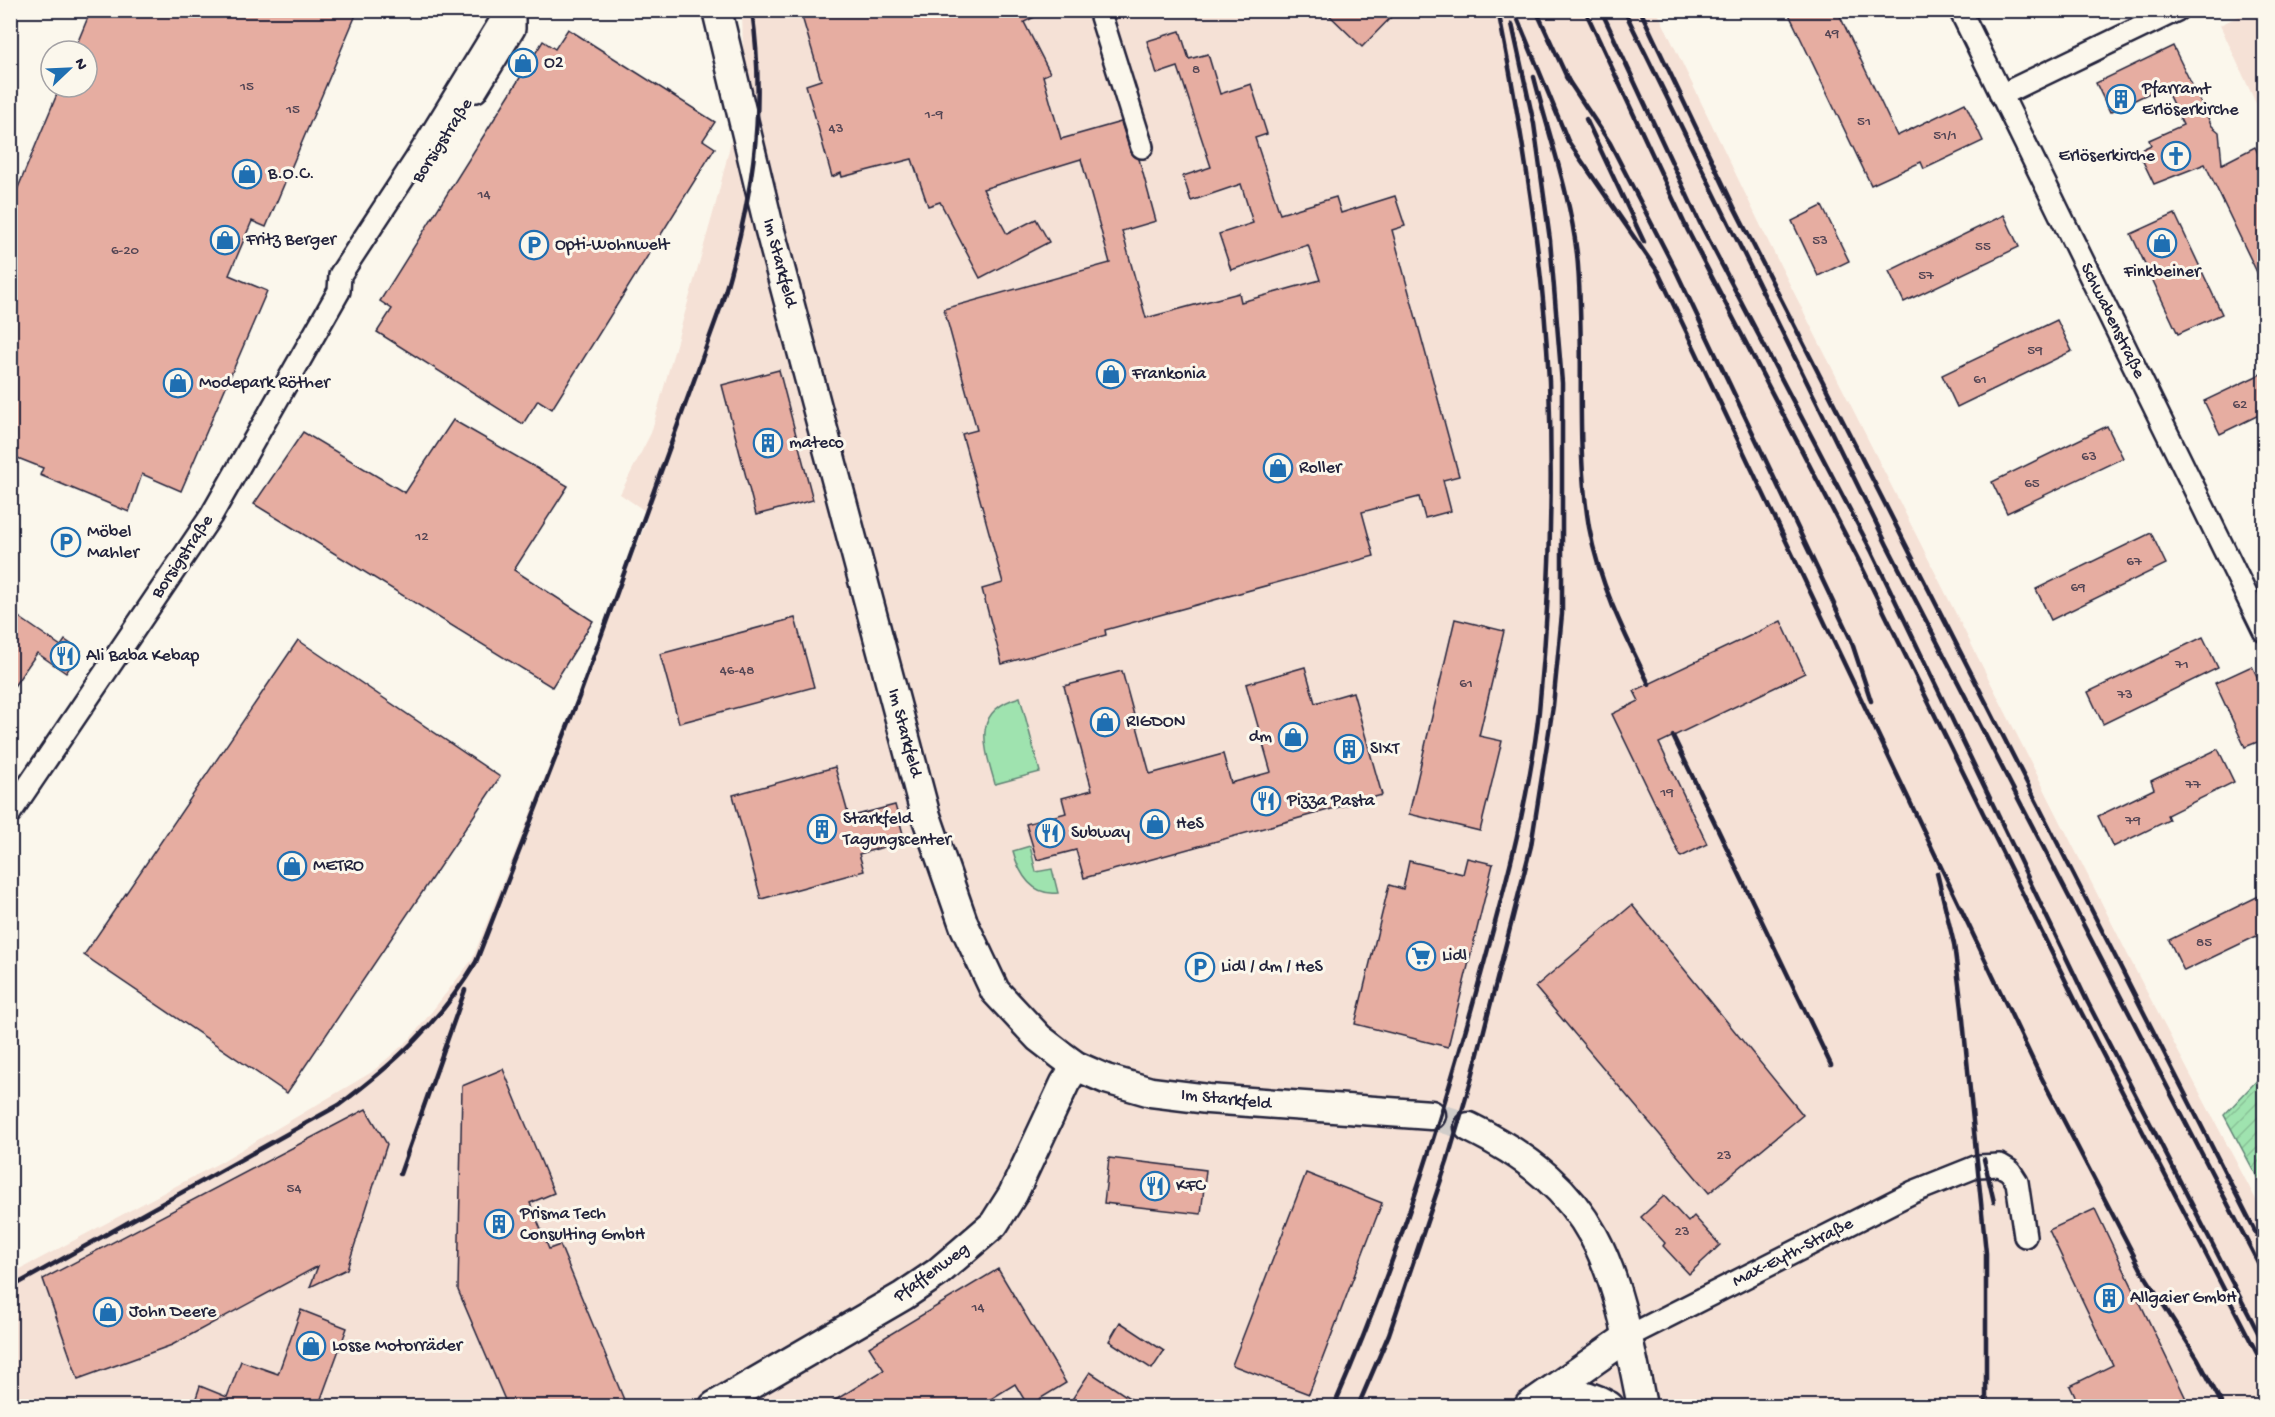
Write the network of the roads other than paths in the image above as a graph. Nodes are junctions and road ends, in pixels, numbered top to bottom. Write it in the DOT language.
graph roads {
  1 [pos="717,10"];
  2 [pos="1099,10"];
  3 [pos="1960,10"];
  4 [pos="2177,10"];
  5 [pos="515,12"];
  6 [pos="2001,95"];
  7 [pos="1142,147"];
  8 [pos="2265,632"];
  9 [pos="10,813"];
  10 [pos="1076,1066"];
  11 [pos="1431,1115"];
  12 [pos="1469,1127"];
  13 [pos="2025,1236"];
  14 [pos="1629,1336"];
  15 [pos="714,1407"];
  16 [pos="1530,1407"];
  17 [pos="1609,1407"];
  18 [pos="1642,1407"];
  1 -- 10 [label="main road, Im Starkfeld"];
  2 -- 7 [label="street"];
  3 -- 6 [label="street, Schwabenstraße"];
  4 -- 6 [label="street"];
  5 -- 9 [label="street, Borsigstraße"];
  6 -- 8 [label="street, Schwabenstraße"];
  10 -- 11 [label="main road, Im Starkfeld"];
  10 -- 15 [label="main road, Pfaffenweg"];
  12 -- 14 [label="main road"];
  13 -- 14 [label="street, Max-Eyth-Straße"];
  14 -- 16 [label="main road, Max-Eyth-Straße"];
  14 -- 18 [label="main road"];
  16 -- 17 [label="main road"];
}
